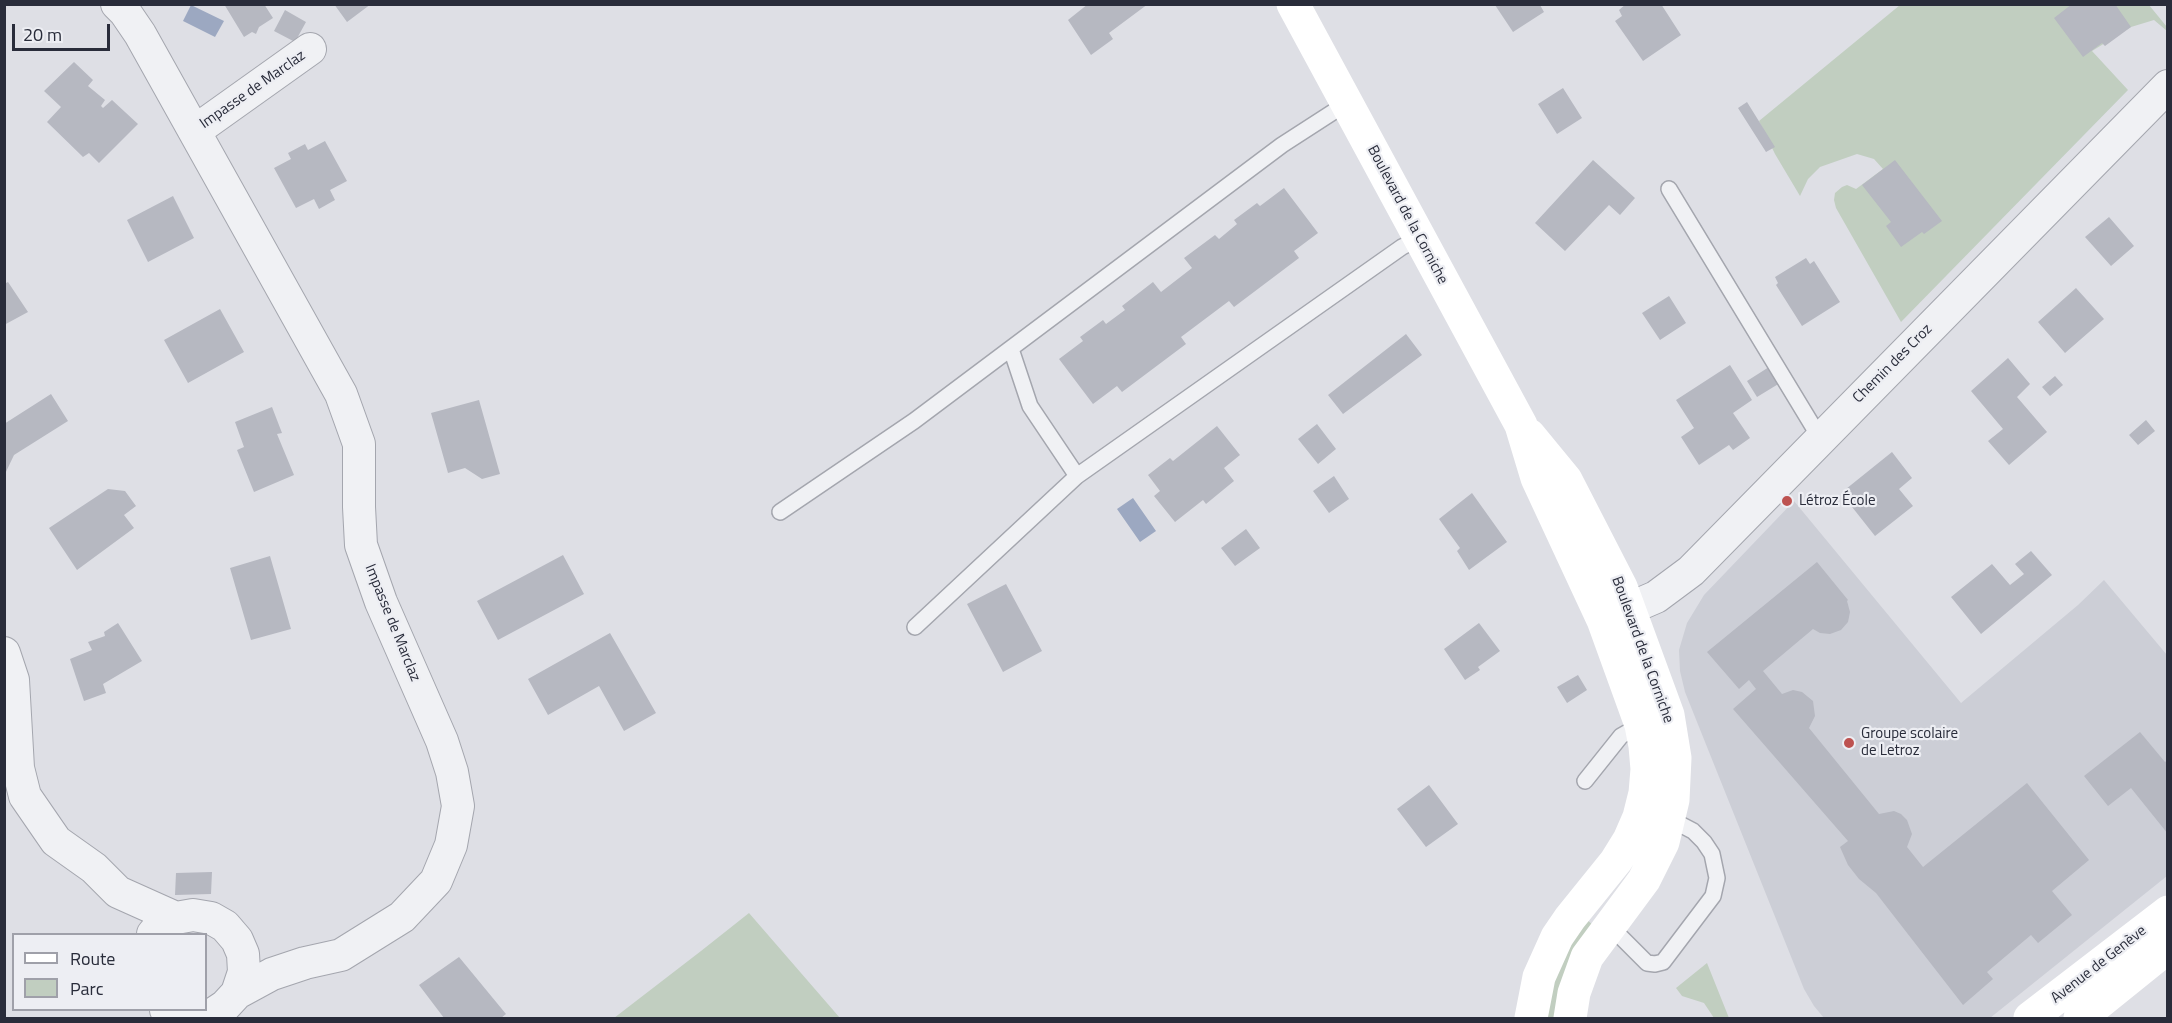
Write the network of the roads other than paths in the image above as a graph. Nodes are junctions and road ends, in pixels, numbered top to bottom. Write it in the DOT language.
graph roads {
  1 [pos="117,4"];
  2 [pos="1293,4"];
  3 [pos="310,49"];
  4 [pos="2168,86"];
  5 [pos="1347,104"];
  6 [pos="195,131"];
  7 [pos="1669,189"];
  8 [pos="1420,238"];
  9 [pos="1011,348"];
  10 [pos="1820,438"];
  11 [pos="1077,476"];
  12 [pos="780,512"];
  13 [pos="1617,615"];
  14 [pos="915,627"];
  15 [pos="4,653"];
  16 [pos="1654,720"];
  17 [pos="1585,781"];
  18 [pos="1655,815"];
  19 [pos="118,892"];
  20 [pos="1583,902"];
  21 [pos="2168,912"];
  22 [pos="1609,925"];
  23 [pos="164,926"];
  24 [pos="134,933"];
  25 [pos="237,940"];
  26 [pos="2168,946"];
  27 [pos="305,963"];
  28 [pos="228,1006"];
  29 [pos="174,1015"];
  30 [pos="1531,1018"];
  31 [pos="1570,1018"];
  32 [pos="2030,1018"];
  33 [pos="2080,1018"];
  1 -- 6 [label="street, Impasse de Marclaz"];
  2 -- 5 [label="street, Boulevard de la Corniche"];
  3 -- 6 [label="street, Impasse de Marclaz"];
  4 -- 10 [label="street, Chemin des Croz"];
  5 -- 8 [label="street, Boulevard de la Corniche"];
  5 -- 9 [label="lane"];
  6 -- 27 [label="street, Impasse de Marclaz"];
  7 -- 10 [label="lane"];
  8 -- 11 [label="lane"];
  8 -- 13 [label="street, Boulevard de la Corniche"];
  9 -- 11 [label="lane"];
  9 -- 12 [label="lane"];
  10 -- 13 [label="street, Chemin des Croz"];
  11 -- 14 [label="lane"];
  13 -- 16 [label="street, Boulevard de la Corniche"];
  15 -- 19 [label="street, Impasse de Marclaz"];
  16 -- 17 [label="lane"];
  16 -- 18 [label="street, Boulevard de la Corniche"];
  18 -- 20 [label="street, Boulevard de la Corniche"];
  18 -- 22 [label="street, Boulevard de la Corniche"];
  18 -- 22 [label="lane"];
  19 -- 23 [label="street, Impasse de Marclaz"];
  19 -- 24 [label="street, Impasse de Marclaz"];
  20 -- 22 [label="street"];
  20 -- 30 [label="street, Boulevard de la Corniche"];
  21 -- 32 [label="street, Avenue de Genève"];
  22 -- 31 [label="street, Boulevard de la Corniche"];
  23 -- 25 [label="street, Impasse de Marclaz"];
  25 -- 27 [label="street, Impasse de Marclaz"];
  25 -- 28 [label="street"];
  26 -- 33 [label="street, Avenue de Genève"];
  27 -- 28 [label="street, Impasse de Marclaz"];
  28 -- 29 [label="street, Impasse de Marclaz"];
}
